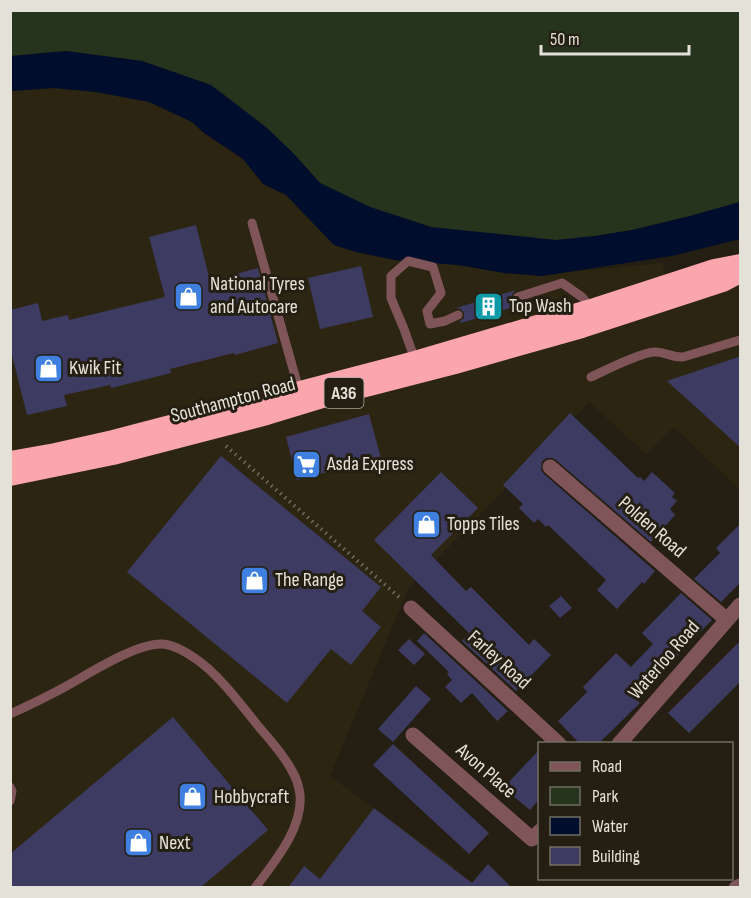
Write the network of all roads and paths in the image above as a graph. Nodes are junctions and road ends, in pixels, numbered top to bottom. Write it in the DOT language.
graph roads {
  1 [pos="252,223"];
  2 [pos="741,263"];
  3 [pos="741,274"];
  4 [pos="518,297"];
  5 [pos="591,308"];
  6 [pos="458,315"];
  7 [pos="741,340"];
  8 [pos="415,360"];
  9 [pos="591,377"];
  10 [pos="299,390"];
  11 [pos="220,440"];
  12 [pos="10,460"];
  13 [pos="550,467"];
  14 [pos="10,477"];
  15 [pos="741,605"];
  16 [pos="411,608"];
  17 [pos="727,620"];
  18 [pos="10,714"];
  19 [pos="413,735"];
  20 [pos="557,742"];
  21 [pos="621,742"];
  22 [pos="10,787"];
  23 [pos="10,801"];
  24 [pos="536,835"];
  25 [pos="741,886"];
  26 [pos="255,888"];
  27 [pos="736,888"];
  1 -- 10 [label="lane"];
  2 -- 5 [label="highway, Southampton Road / A36"];
  3 -- 14 [label="highway, Southampton Road / A36"];
  4 -- 5 [label="lane"];
  5 -- 8 [label="highway, Southampton Road / A36"];
  6 -- 8 [label="lane"];
  7 -- 9 [label="lane"];
  8 -- 10 [label="highway, Southampton Road / A36"];
  10 -- 12 [label="highway, Southampton Road / A36"];
  11 -- 16 [label="path"];
  13 -- 17 [label="street, Polden Road"];
  15 -- 17 [label="street, Waterloo Road"];
  16 -- 20 [label="street, Farley Road"];
  17 -- 21 [label="street, Waterloo Road"];
  18 -- 26 [label="lane"];
  19 -- 24 [label="street, Avon Place"];
  22 -- 23 [label="lane"];
  25 -- 27 [label="street"];
}
